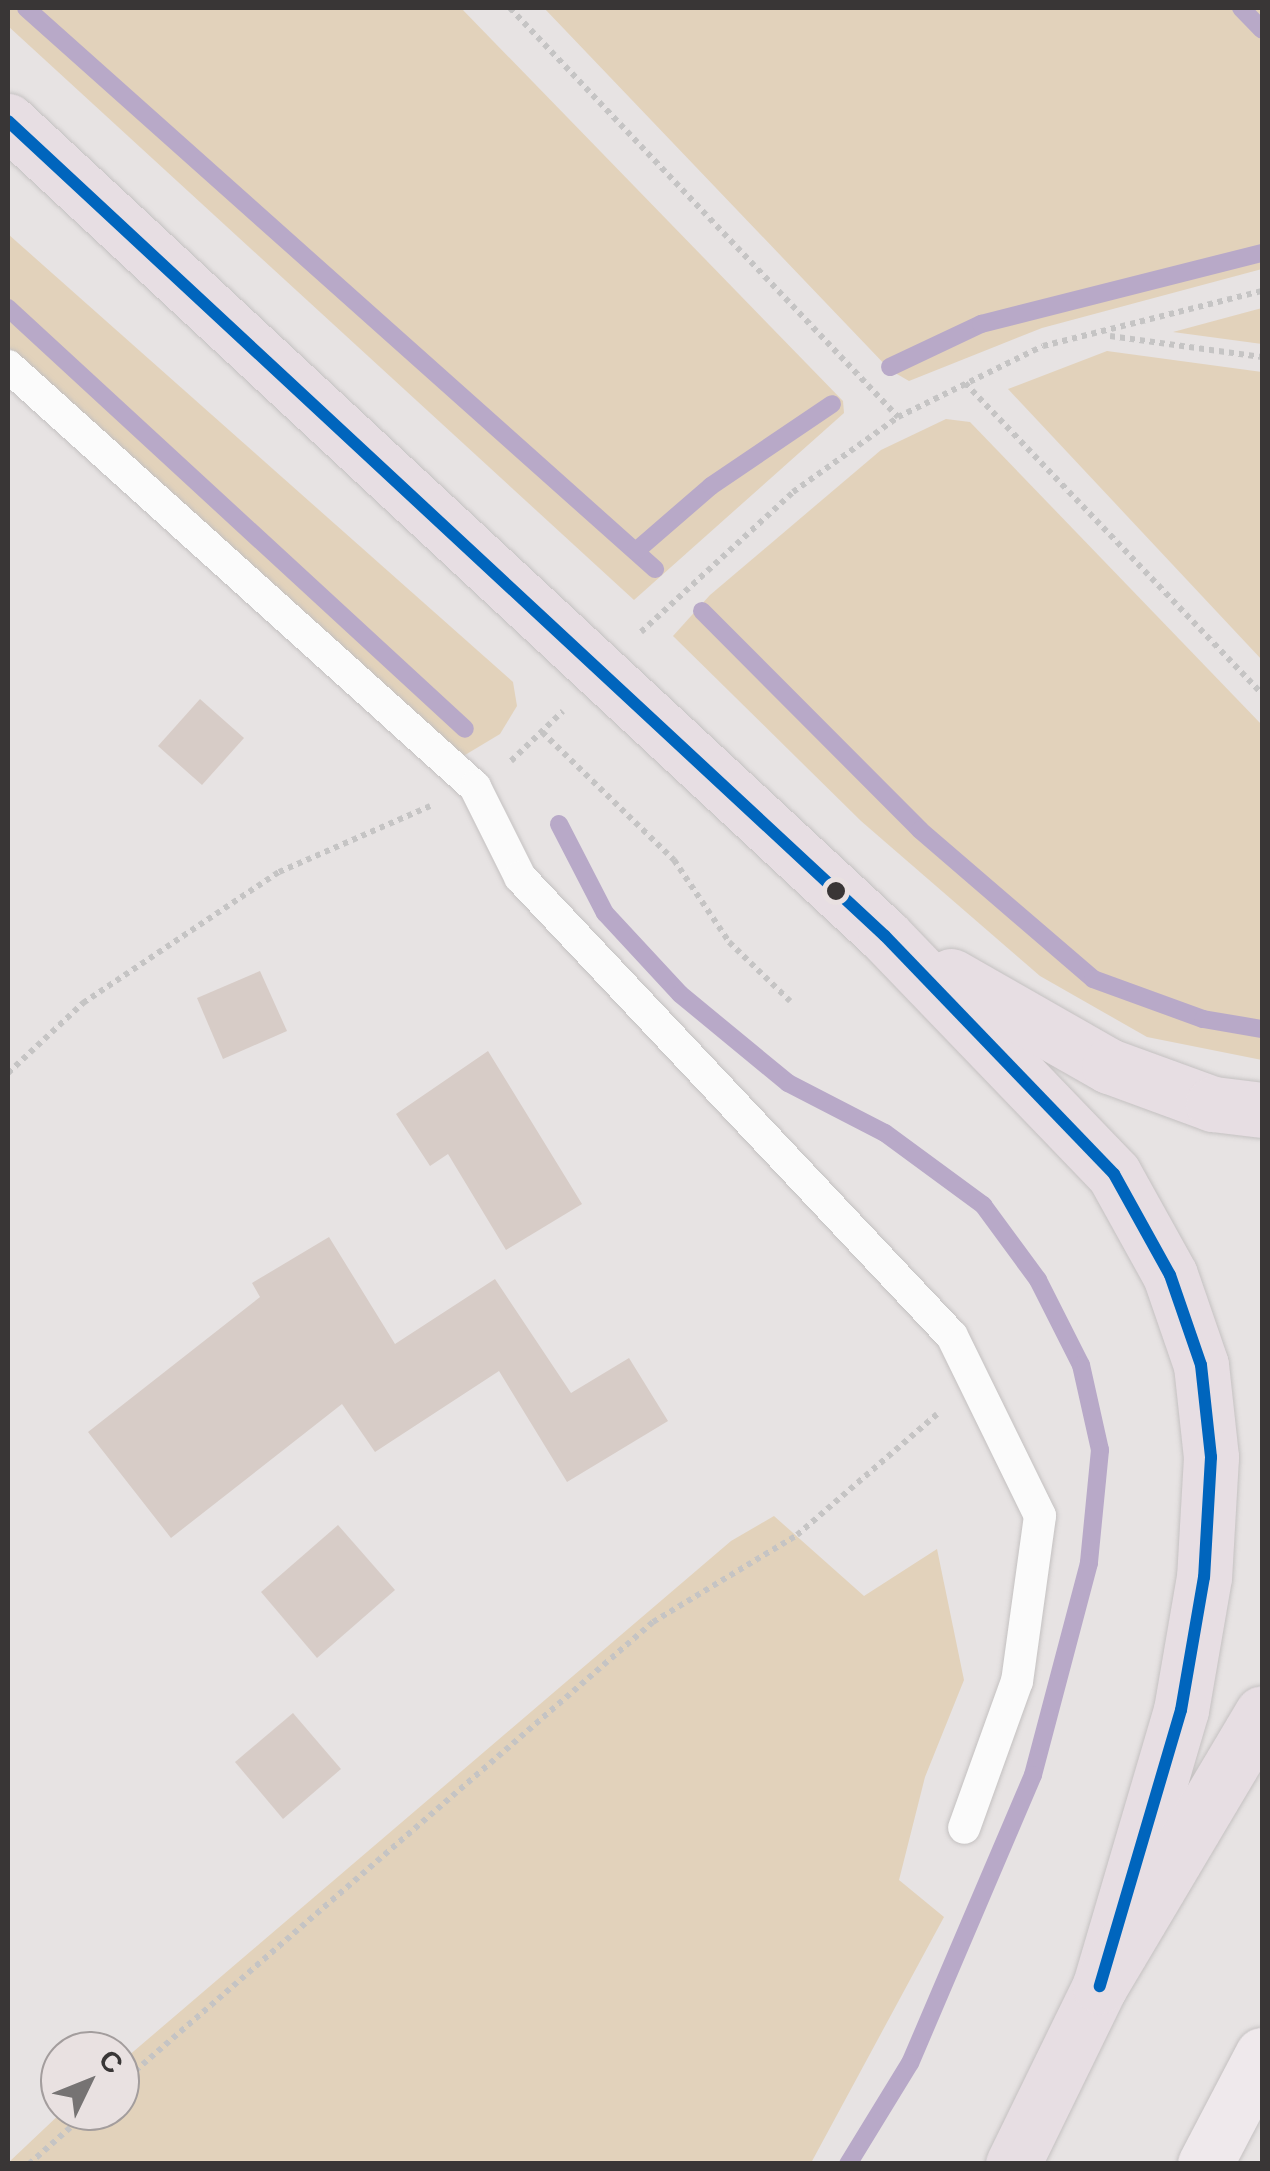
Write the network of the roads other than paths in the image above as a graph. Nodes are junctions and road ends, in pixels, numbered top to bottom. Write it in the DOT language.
graph roads {
  1 [pos="8,121"];
  2 [pos="8,366"];
  3 [pos="885,936"];
  4 [pos="1262,1110"];
  5 [pos="1262,1713"];
  6 [pos="964,1828"];
  7 [pos="1100,1986"];
  8 [pos="1262,2056"];
  9 [pos="1013,2164"];
  10 [pos="1205,2164"];
  1 -- 3 [label="highway"];
  2 -- 6 [label="lane"];
  3 -- 4 [label="highway"];
  3 -- 7 [label="highway"];
  5 -- 7 [label="highway"];
  7 -- 9 [label="highway"];
  8 -- 10 [label="main road"];
}
